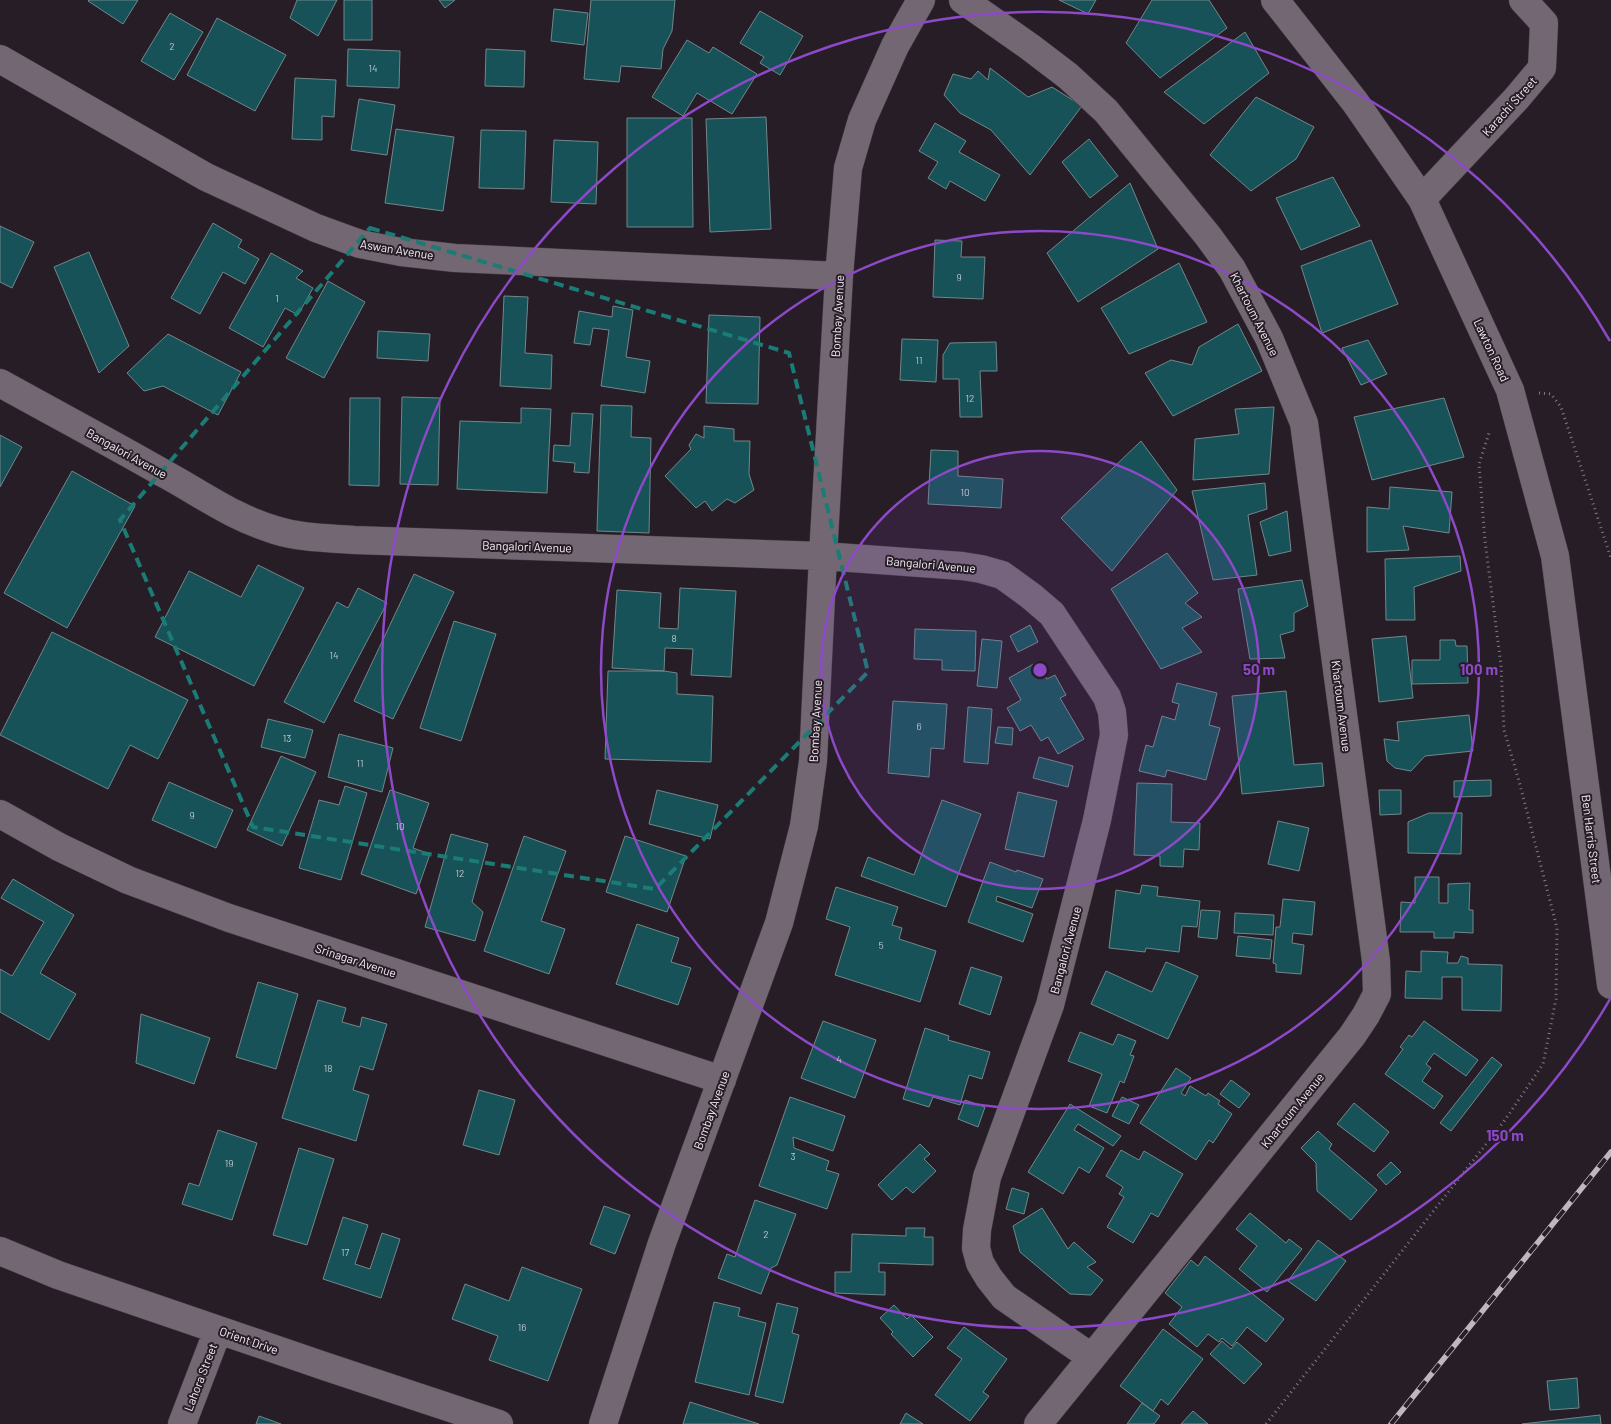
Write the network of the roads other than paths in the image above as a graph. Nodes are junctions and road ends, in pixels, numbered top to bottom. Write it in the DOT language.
graph roads {
  1 [pos="921,0"];
  2 [pos="963,0"];
  3 [pos="1275,0"];
  4 [pos="1523,0"];
  5 [pos="0,59"];
  6 [pos="1422,199"];
  7 [pos="839,276"];
  8 [pos="0,383"];
  9 [pos="823,556"];
  10 [pos="1581,752"];
  11 [pos="0,814"];
  12 [pos="1611,985"];
  13 [pos="722,1080"];
  14 [pos="0,1251"];
  15 [pos="218,1330"];
  16 [pos="1091,1357"];
  17 [pos="182,1424"];
  18 [pos="499,1424"];
  19 [pos="603,1424"];
  20 [pos="1038,1424"];
  1 -- 7 [label="street, Bombay Avenue"];
  2 -- 16 [label="street, Khartoum Avenue"];
  3 -- 6 [label="street, Lawton Road"];
  4 -- 6 [label="street, Karachi Street"];
  5 -- 7 [label="street, Aswan Avenue"];
  6 -- 10 [label="street, Lawton Road"];
  7 -- 9 [label="street, Bombay Avenue"];
  8 -- 9 [label="street, Bangalori Avenue"];
  9 -- 13 [label="street, Bombay Avenue"];
  9 -- 16 [label="street, Bangalori Avenue"];
  10 -- 12 [label="street, Ben Harris Street"];
  11 -- 13 [label="street, Srinagar Avenue"];
  13 -- 19 [label="street, Bombay Avenue"];
  14 -- 15 [label="street, Orient Drive"];
  15 -- 17 [label="street, Lahora Street"];
  15 -- 18 [label="street, Orient Drive"];
  16 -- 20 [label="street, Khartoum Avenue"];
}
